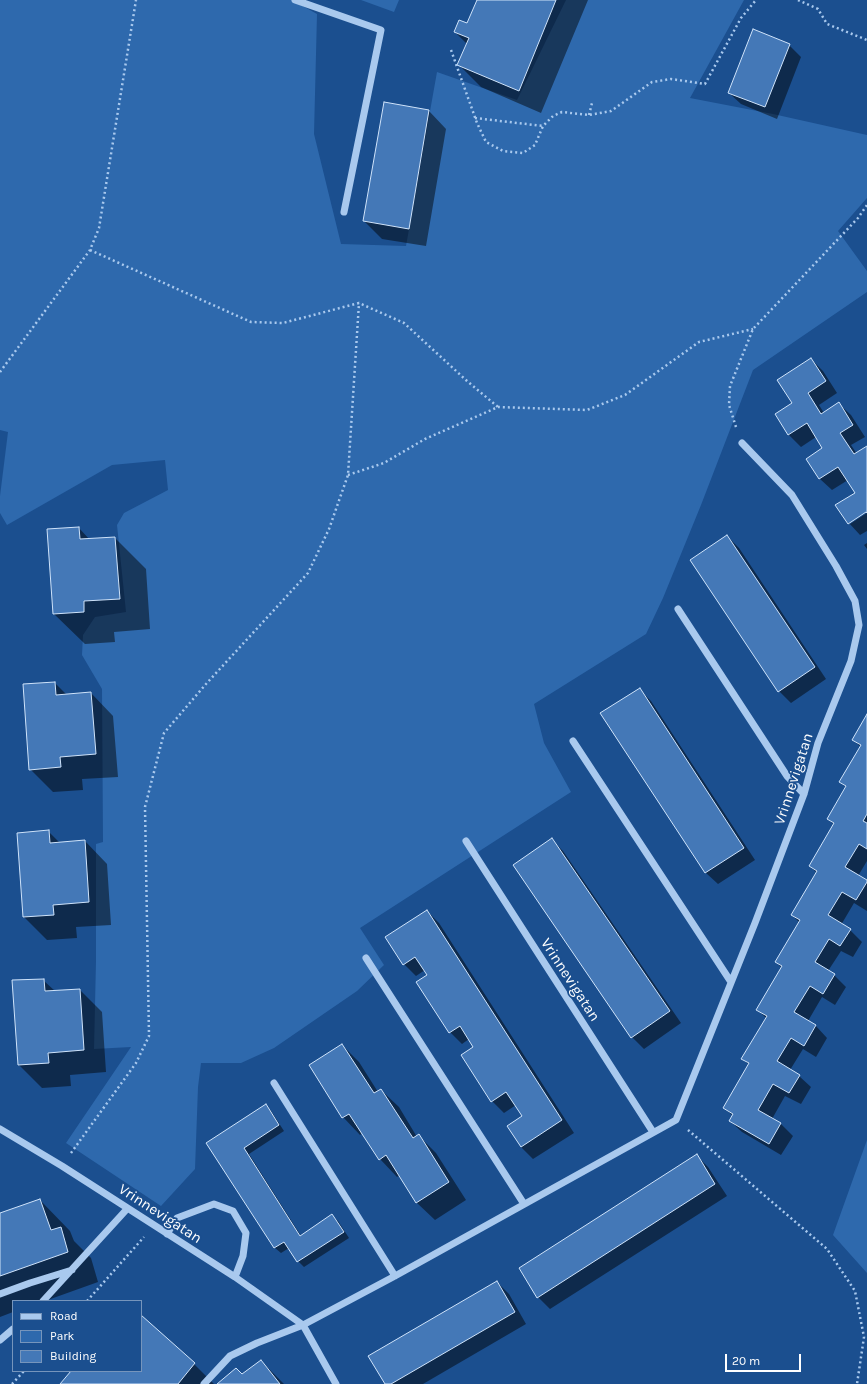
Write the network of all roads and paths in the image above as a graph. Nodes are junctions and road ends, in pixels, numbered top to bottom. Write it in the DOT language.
graph roads {
  1 [pos="136,0"];
  2 [pos="295,0"];
  3 [pos="756,0"];
  4 [pos="798,0"];
  5 [pos="867,40"];
  6 [pos="451,50"];
  7 [pos="592,102"];
  8 [pos="589,114"];
  9 [pos="475,118"];
  10 [pos="544,126"];
  11 [pos="867,205"];
  12 [pos="344,212"];
  13 [pos="90,250"];
  14 [pos="359,303"];
  15 [pos="753,329"];
  16 [pos="0,372"];
  17 [pos="498,407"];
  18 [pos="742,443"];
  19 [pos="348,475"];
  20 [pos="678,609"];
  21 [pos="573,741"];
  22 [pos="804,794"];
  23 [pos="466,841"];
  24 [pos="366,958"];
  25 [pos="731,982"];
  26 [pos="274,1083"];
  27 [pos="676,1120"];
  28 [pos="0,1128"];
  29 [pos="653,1132"];
  30 [pos="69,1154"];
  31 [pos="524,1204"];
  32 [pos="127,1209"];
  33 [pos="154,1226"];
  34 [pos="166,1234"];
  35 [pos="73,1269"];
  36 [pos="395,1276"];
  37 [pos="235,1277"];
  38 [pos="0,1294"];
  39 [pos="44,1300"];
  40 [pos="88,1300"];
  41 [pos="303,1325"];
  42 [pos="12,1330"];
  43 [pos="0,1340"];
  44 [pos="23,1372"];
  45 [pos="12,1384"];
  46 [pos="204,1384"];
  47 [pos="336,1384"];
  48 [pos="858,1384"];
  1 -- 13 [label="path"];
  2 -- 12 [label="street"];
  3 -- 8 [label="path"];
  4 -- 5 [label="path"];
  6 -- 9 [label="path"];
  7 -- 8 [label="path"];
  8 -- 10 [label="path"];
  9 -- 10 [label="path"];
  9 -- 10 [label="path"];
  11 -- 15 [label="path"];
  13 -- 14 [label="path"];
  13 -- 16 [label="path"];
  14 -- 17 [label="path"];
  14 -- 19 [label="path"];
  15 -- 17 [label="path"];
  15 -- 18 [label="path"];
  17 -- 19 [label="path"];
  18 -- 22 [label="street, Vrinnevigatan"];
  19 -- 30 [label="path"];
  20 -- 22 [label="street"];
  21 -- 25 [label="street"];
  22 -- 25 [label="street, Vrinnevigatan"];
  23 -- 29 [label="street, Vrinnevigatan"];
  24 -- 31 [label="street"];
  25 -- 27 [label="street, Vrinnevigatan"];
  26 -- 36 [label="street"];
  27 -- 29 [label="street"];
  27 -- 48 [label="path"];
  28 -- 32 [label="street, Vrinnevigatan"];
  29 -- 31 [label="street"];
  31 -- 36 [label="street"];
  32 -- 33 [label="street, Vrinnevigatan"];
  32 -- 35 [label="street"];
  33 -- 34 [label="street, Vrinnevigatan"];
  33 -- 40 [label="path"];
  34 -- 37 [label="street, Vrinnevigatan"];
  34 -- 37 [label="street"];
  35 -- 38 [label="street"];
  35 -- 39 [label="street"];
  36 -- 41 [label="street"];
  37 -- 41 [label="street, Vrinnevigatan"];
  41 -- 46 [label="street"];
  41 -- 47 [label="street, Vrinnevigatan"];
  42 -- 43 [label="street"];
  44 -- 45 [label="path"];
}
